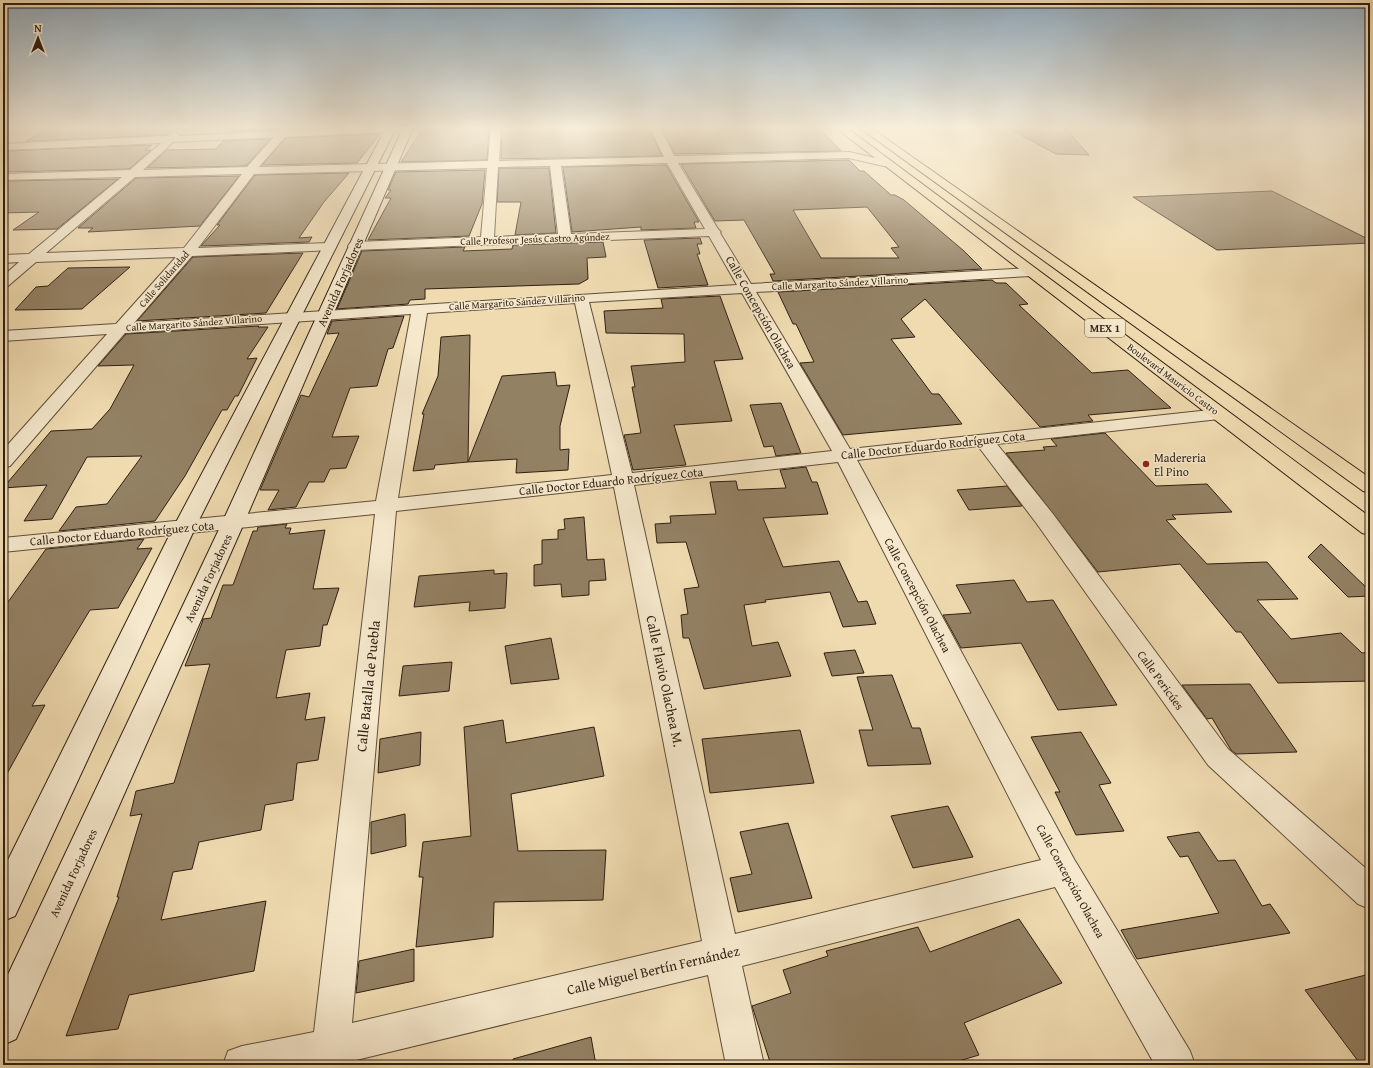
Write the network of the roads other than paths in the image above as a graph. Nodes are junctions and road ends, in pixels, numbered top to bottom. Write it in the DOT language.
graph roads {
  1 [pos="128,178"];
  2 [pos="245,178"];
  3 [pos="365,178"];
  4 [pos="387,178"];
  5 [pos="492,178"];
  6 [pos="557,178"];
  7 [pos="682,178"];
  8 [pos="906,178"];
  9 [pos="935,178"];
  10 [pos="715,232"];
  11 [pos="565,238"];
  12 [pos="487,241"];
  13 [pos="356,246"];
  14 [pos="329,247"];
  15 [pos="188,253"];
  16 [pos="35,258"];
  17 [pos="3,259"];
  18 [pos="1031,272"];
  19 [pos="3,283"];
  20 [pos="746,288"];
  21 [pos="581,298"];
  22 [pos="420,308"];
  23 [pos="326,315"];
  24 [pos="294,316"];
  25 [pos="121,328"];
  26 [pos="3,336"];
  27 [pos="1219,414"];
  28 [pos="983,440"];
  29 [pos="844,455"];
  30 [pos="3,462"];
  31 [pos="623,479"];
  32 [pos="1370,486"];
  33 [pos="386,506"];
  34 [pos="233,522"];
  35 [pos="185,526"];
  36 [pos="1370,528"];
  37 [pos="3,544"];
  38 [pos="1063,870"];
  39 [pos="1370,893"];
  40 [pos="3,905"];
  41 [pos="722,954"];
  42 [pos="3,1026"];
  43 [pos="330,1056"];
  44 [pos="242,1065"];
  45 [pos="745,1065"];
  46 [pos="1176,1065"];
  1 -- 16 [label="street"];
  2 -- 15 [label="street, Calle Solidaridad"];
  3 -- 14 [label="street, Avenida Forjadores"];
  4 -- 13 [label="street, Avenida Forjadores"];
  5 -- 12 [label="street"];
  6 -- 11 [label="street"];
  7 -- 10 [label="street, Calle Concepción Olachea"];
  8 -- 18 [label="main road, Boulevard Mauricio Castro / MEX 1"];
  9 -- 32 [label="main road, MEX 1"];
  10 -- 11 [label="street, Calle Profesor Jesús Castro Agúndez"];
  10 -- 20 [label="street, Calle Concepción Olachea"];
  11 -- 12 [label="street, Calle Profesor Jesús Castro Agúndez"];
  12 -- 13 [label="street, Calle Profesor Jesús Castro Agúndez"];
  13 -- 23 [label="street, Avenida Forjadores"];
  14 -- 15 [label="street"];
  14 -- 24 [label="street, Avenida Forjadores"];
  15 -- 16 [label="street"];
  15 -- 25 [label="street, Calle Solidaridad"];
  16 -- 17 [label="street"];
  16 -- 19 [label="street"];
  18 -- 20 [label="street, Calle Margarito Sández Villarino"];
  18 -- 27 [label="main road, Boulevard Mauricio Castro / MEX 1"];
  20 -- 21 [label="street, Calle Margarito Sández Villarino"];
  20 -- 29 [label="street, Calle Concepción Olachea"];
  21 -- 22 [label="street, Calle Margarito Sández Villarino"];
  21 -- 31 [label="street, Calle Flavio Olachea M."];
  22 -- 23 [label="street, Calle Margarito Sández Villarino"];
  22 -- 33 [label="street, Calle Batalla de Puebla"];
  23 -- 24 [label="street, Calle Margarito Sández Villarino"];
  23 -- 34 [label="street, Avenida Forjadores"];
  24 -- 25 [label="street, Calle Margarito Sández Villarino"];
  24 -- 35 [label="street, Avenida Forjadores"];
  25 -- 26 [label="street, Calle Margarito Sández Villarino"];
  25 -- 30 [label="street, Calle Solidaridad"];
  27 -- 28 [label="street, Calle Doctor Eduardo Rodríguez Cota"];
  27 -- 36 [label="main road, Boulevard Mauricio Castro / MEX 1"];
  28 -- 29 [label="street, Calle Doctor Eduardo Rodríguez Cota"];
  28 -- 39 [label="street, Calle Pericúes"];
  29 -- 31 [label="street, Calle Doctor Eduardo Rodríguez Cota"];
  29 -- 38 [label="street, Calle Concepción Olachea"];
  31 -- 33 [label="street, Calle Doctor Eduardo Rodríguez Cota"];
  31 -- 41 [label="street, Calle Flavio Olachea M."];
  33 -- 34 [label="street, Calle Doctor Eduardo Rodríguez Cota"];
  33 -- 43 [label="street, Calle Batalla de Puebla"];
  34 -- 35 [label="street, Calle Doctor Eduardo Rodríguez Cota"];
  34 -- 42 [label="street, Avenida Forjadores"];
  35 -- 37 [label="street, Calle Doctor Eduardo Rodríguez Cota"];
  35 -- 40 [label="street, Avenida Forjadores"];
  38 -- 41 [label="street, Calle Miguel Bertín Fernández"];
  38 -- 46 [label="street, Calle Concepción Olachea"];
  41 -- 43 [label="street, Calle Miguel Bertín Fernández"];
  41 -- 45 [label="street, Calle Flavio Olachea M."];
  43 -- 44 [label="street, Calle Miguel Bertín Fernández"];
}
